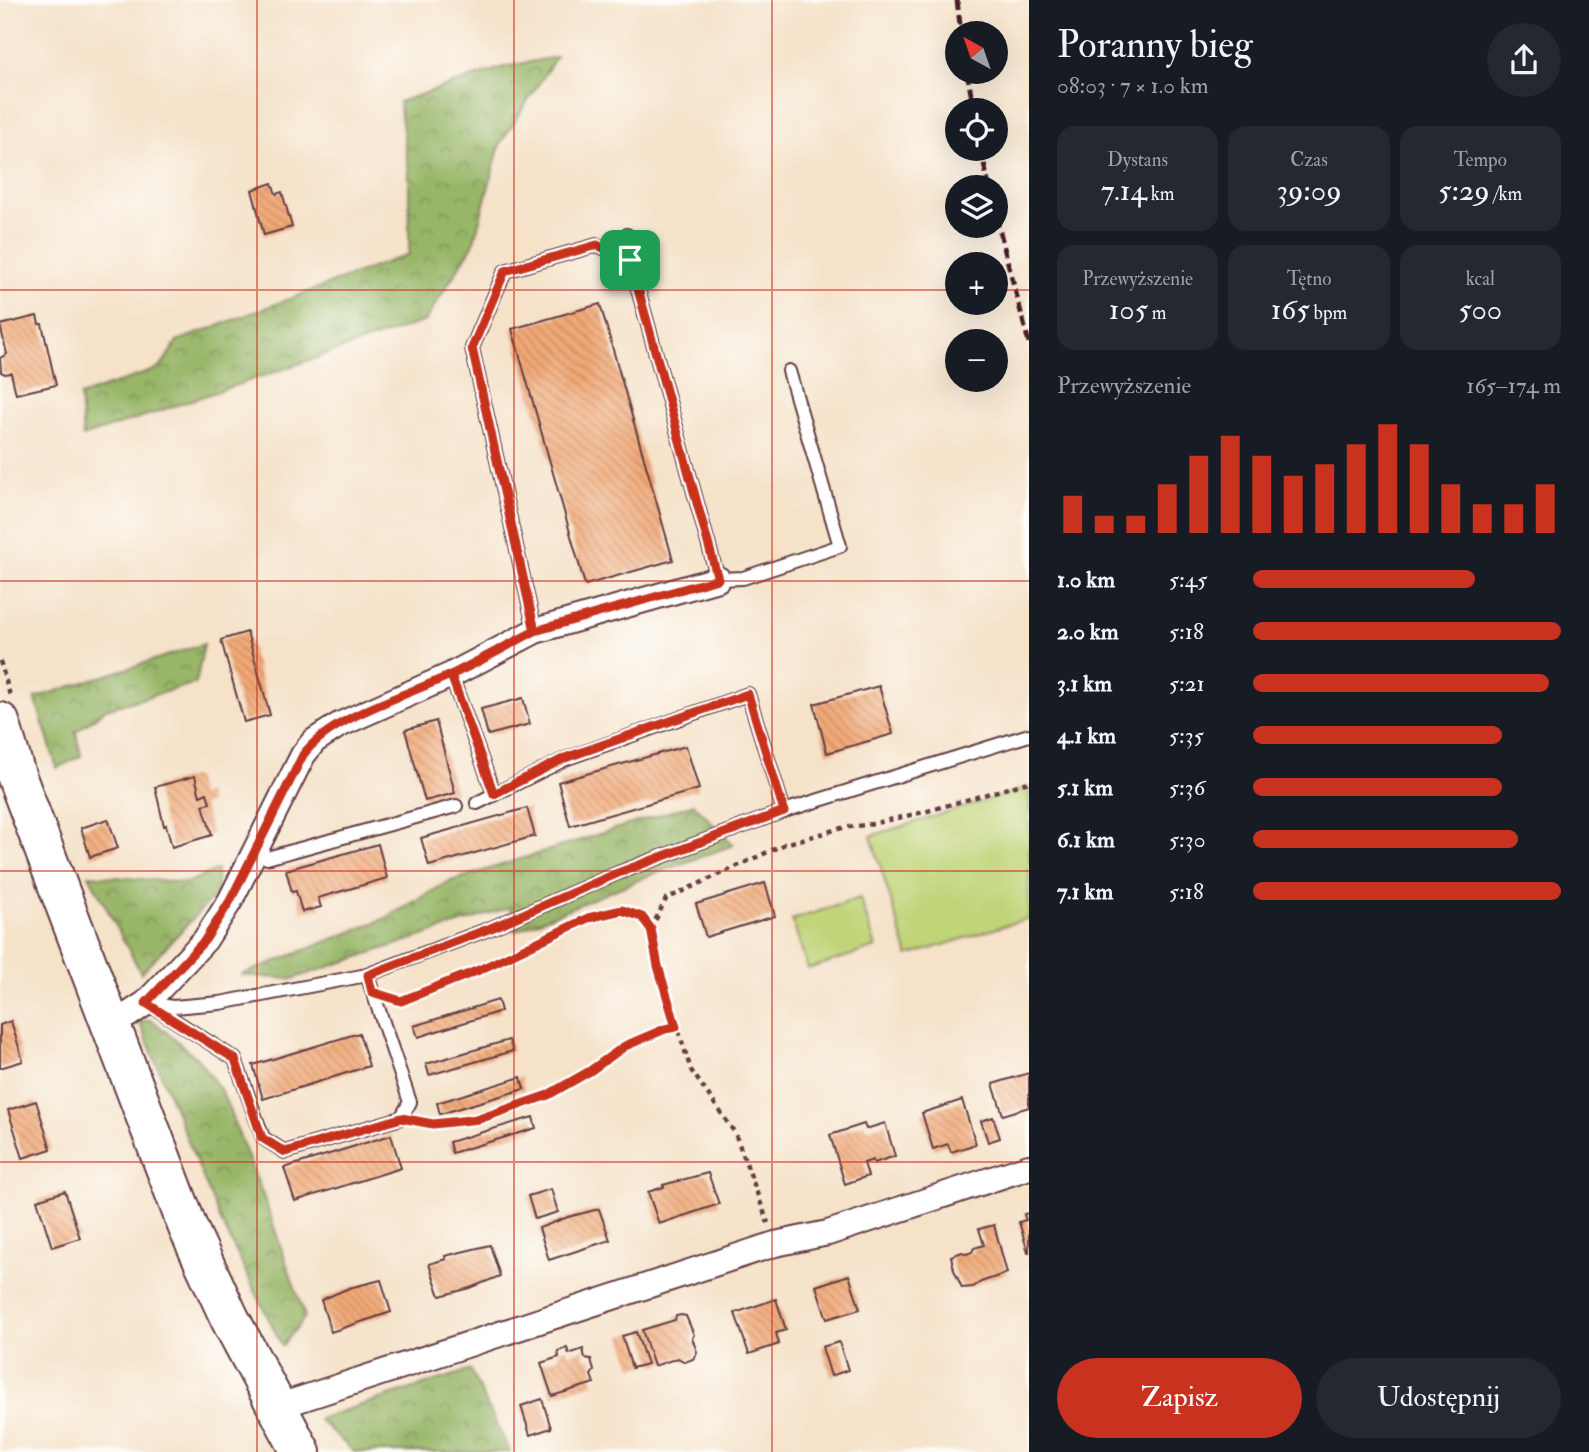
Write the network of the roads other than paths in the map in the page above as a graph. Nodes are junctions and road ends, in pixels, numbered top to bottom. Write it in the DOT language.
graph roads {
  1 [pos="627,235"];
  2 [pos="630,260"];
  3 [pos="789,371"];
  4 [pos="718,579"];
  5 [pos="535,631"];
  6 [pos="451,675"];
  7 [pos="0,722"];
  8 [pos="1029,736"];
  9 [pos="494,794"];
  10 [pos="477,803"];
  11 [pos="456,806"];
  12 [pos="784,811"];
  13 [pos="254,851"];
  14 [pos="368,975"];
  15 [pos="146,1003"];
  16 [pos="109,1022"];
  17 [pos="1029,1167"];
  18 [pos="277,1410"];
  19 [pos="301,1452"];
  1 -- 2 [label="lane"];
  2 -- 4 [label="lane"];
  2 -- 5 [label="lane"];
  3 -- 4 [label="lane"];
  4 -- 5 [label="street"];
  5 -- 6 [label="street"];
  6 -- 9 [label="lane"];
  6 -- 13 [label="street"];
  7 -- 16 [label="main road"];
  8 -- 12 [label="lane"];
  9 -- 10 [label="lane"];
  9 -- 12 [label="lane"];
  11 -- 13 [label="lane"];
  12 -- 14 [label="lane"];
  13 -- 15 [label="street"];
  14 -- 15 [label="lane"];
  14 -- 15 [label="lane"];
  15 -- 16 [label="street"];
  16 -- 18 [label="main road"];
  17 -- 18 [label="street"];
  18 -- 19 [label="main road"];
}
